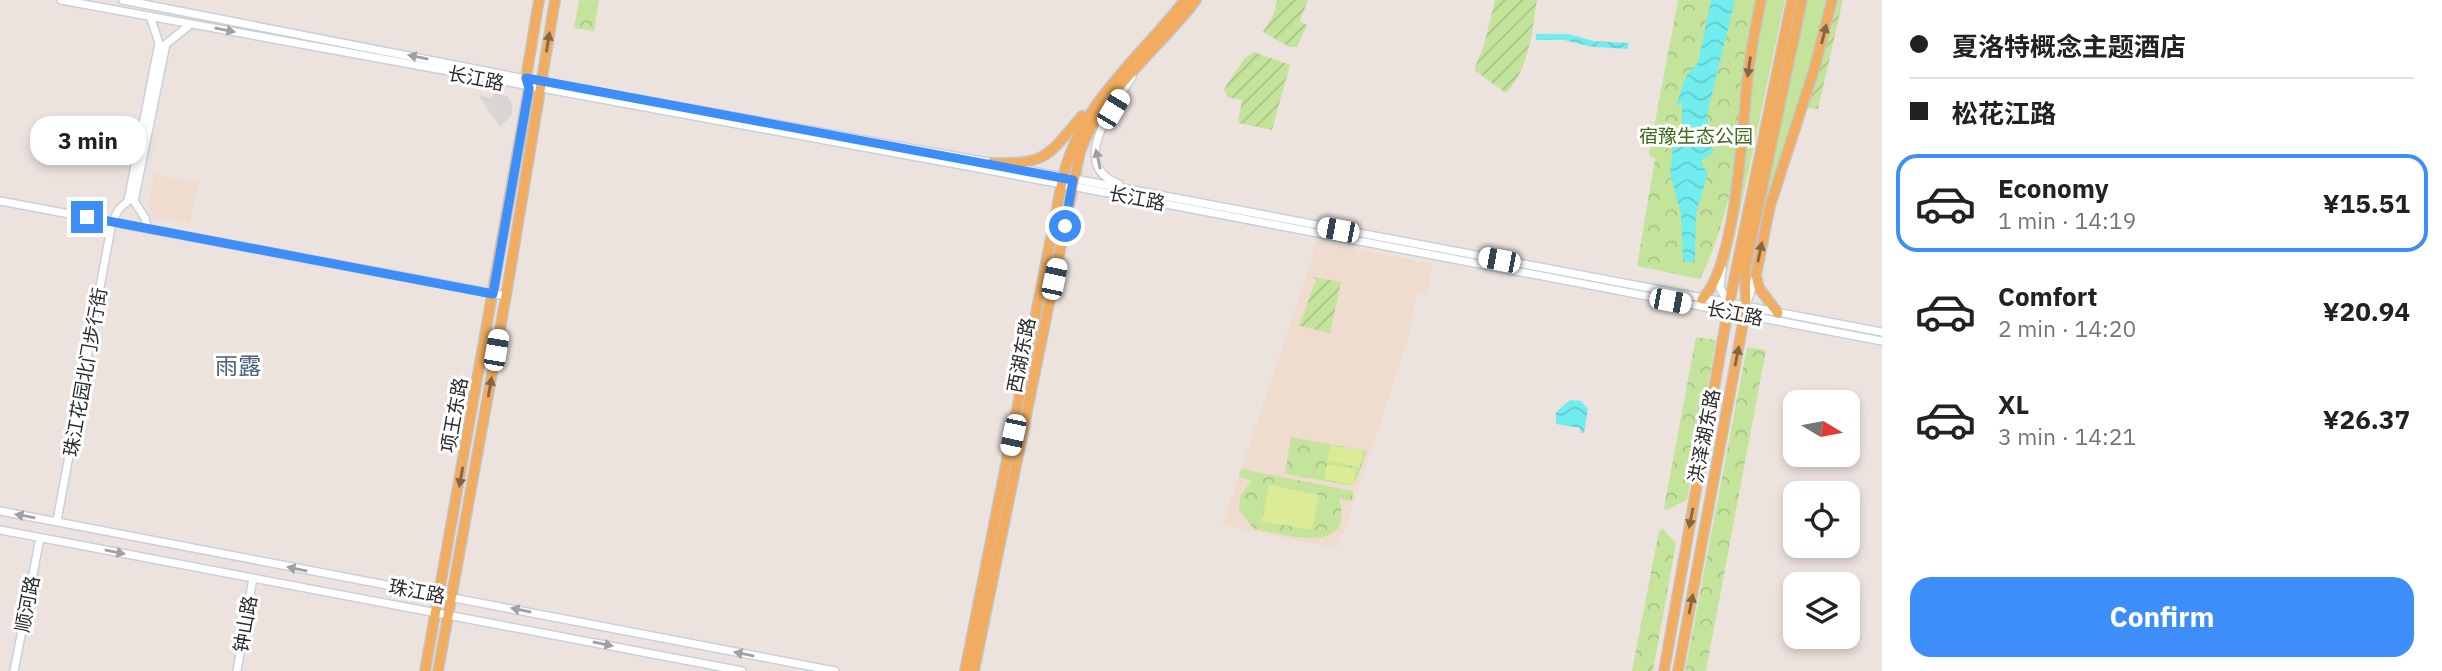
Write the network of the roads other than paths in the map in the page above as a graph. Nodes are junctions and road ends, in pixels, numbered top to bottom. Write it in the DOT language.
graph roads {
  1 [pos="61,0"];
  2 [pos="123,0"];
  3 [pos="539,0"];
  4 [pos="555,0"];
  5 [pos="1185,0"];
  6 [pos="1196,0"];
  7 [pos="1761,0"];
  8 [pos="1793,0"];
  9 [pos="1802,0"];
  10 [pos="1832,0"];
  11 [pos="150,16"];
  12 [pos="191,24"];
  13 [pos="1141,62"];
  14 [pos="1122,69"];
  15 [pos="527,83"];
  16 [pos="540,86"];
  17 [pos="991,163"];
  18 [pos="1063,181"];
  19 [pos="1073,183"];
  20 [pos="1150,194"];
  21 [pos="0,203"];
  22 [pos="1755,209"];
  23 [pos="112,224"];
  24 [pos="147,229"];
  25 [pos="1724,253"];
  26 [pos="1756,275"];
  27 [pos="492,296"];
  28 [pos="506,298"];
  29 [pos="1702,299"];
  30 [pos="1729,308"];
  31 [pos="1745,311"];
  32 [pos="1778,313"];
  33 [pos="1882,332"];
  34 [pos="1882,341"];
  35 [pos="0,511"];
  36 [pos="57,522"];
  37 [pos="0,530"];
  38 [pos="40,538"];
  39 [pos="253,578"];
  40 [pos="438,596"];
  41 [pos="451,598"];
  42 [pos="435,613"];
  43 [pos="448,615"];
  44 [pos="14,671"];
  45 [pos="236,671"];
  46 [pos="425,671"];
  47 [pos="438,671"];
  48 [pos="742,671"];
  49 [pos="835,671"];
  50 [pos="965,671"];
  51 [pos="974,671"];
  52 [pos="1664,671"];
  53 [pos="1678,671"];
  1 -- 11 [label="street, 长江路"];
  15 -- 2 [label="street, 长江路, one-way"];
  3 -- 15 [label="main road, 项王东路"];
  16 -- 4 [label="main road, 项王东路, one-way"];
  5 -- 14 [label="main road, 西湖东路"];
  6 -- 13 [label="main road, 西湖东路"];
  7 -- 25 [label="main road, one-way"];
  8 -- 22 [label="main road"];
  9 -- 22 [label="main road"];
  26 -- 10 [label="main road, one-way"];
  11 -- 12 [label="street, 长江路"];
  11 -- 23 [label="street, 珠江花园北门步行街"];
  12 -- 15 [label="street, 长江路, one-way"];
  12 -- 24 [label="street"];
  13 -- 19 [label="main road, 西湖东路"];
  20 -- 13 [label="street, one-way"];
  14 -- 17 [label="main road"];
  14 -- 18 [label="main road, 西湖东路"];
  15 -- 16 [label="street, 长江路"];
  15 -- 27 [label="main road, 项王东路"];
  16 -- 17 [label="street, 长江路"];
  16 -- 18 [label="street, 长江路"];
  16 -- 28 [label="main road, 项王东路"];
  17 -- 18 [label="street, 长江路"];
  18 -- 19 [label="street, 长江路"];
  18 -- 50 [label="main road, 西湖东路"];
  19 -- 20 [label="street, 长江路"];
  19 -- 30 [label="street, 长江路"];
  19 -- 51 [label="main road, 西湖东路"];
  20 -- 29 [label="street, 长江路"];
  21 -- 23 [label="street"];
  22 -- 30 [label="main road, 洪泽湖东路"];
  22 -- 31 [label="main road, 洪泽湖东路"];
  23 -- 24 [label="street"];
  23 -- 27 [label="street"];
  23 -- 36 [label="street, 珠江花园北门步行街"];
  24 -- 27 [label="street"];
  25 -- 29 [label="main road"];
  25 -- 30 [label="street"];
  26 -- 31 [label="street"];
  26 -- 32 [label="main road"];
  27 -- 28 [label="street"];
  27 -- 40 [label="main road, 项王东路, one-way"];
  41 -- 28 [label="main road, 项王东路, one-way"];
  29 -- 30 [label="street, 长江路"];
  30 -- 31 [label="street, 长江路"];
  30 -- 52 [label="main road, 洪泽湖东路, one-way"];
  31 -- 32 [label="street, 长江路"];
  31 -- 34 [label="street, 长江路"];
  53 -- 31 [label="main road, 洪泽湖东路, one-way"];
  32 -- 33 [label="street, 长江路"];
  36 -- 35 [label="street, 珠江路, one-way"];
  40 -- 36 [label="street, 珠江路, one-way"];
  37 -- 38 [label="street, 珠江路"];
  38 -- 39 [label="street, 珠江路, one-way"];
  38 -- 44 [label="street, 顺河路"];
  39 -- 42 [label="street, 珠江路"];
  39 -- 45 [label="street, 钟山路"];
  40 -- 41 [label="street, 珠江路"];
  40 -- 42 [label="main road, 项王东路"];
  41 -- 43 [label="main road, 项王东路"];
  49 -- 41 [label="street, 珠江路, one-way"];
  42 -- 43 [label="street, 珠江路"];
  42 -- 46 [label="main road, 项王东路"];
  43 -- 47 [label="main road, 项王东路"];
  43 -- 48 [label="street, 珠江路, one-way"];
}
